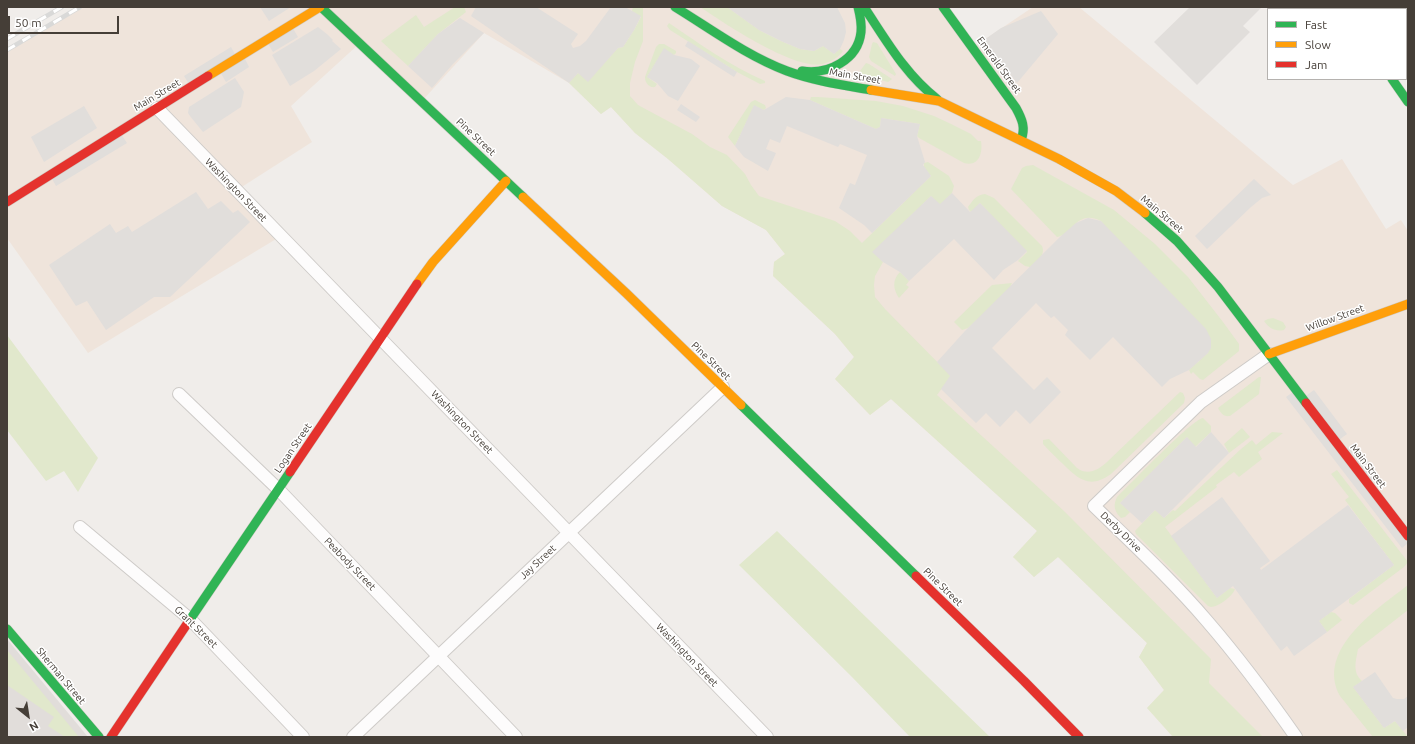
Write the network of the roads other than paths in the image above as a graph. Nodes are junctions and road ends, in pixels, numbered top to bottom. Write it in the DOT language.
graph roads {
  1 [pos="320,7"];
  2 [pos="675,7"];
  3 [pos="858,7"];
  4 [pos="864,7"];
  5 [pos="943,7"];
  6 [pos="787,71"];
  7 [pos="1393,80"];
  8 [pos="939,101"];
  9 [pos="1408,102"];
  10 [pos="157,108"];
  11 [pos="1021,140"];
  12 [pos="506,181"];
  13 [pos="7,202"];
  14 [pos="1408,304"];
  15 [pos="380,338"];
  16 [pos="1269,354"];
  17 [pos="723,387"];
  18 [pos="179,394"];
  19 [pos="278,489"];
  20 [pos="80,527"];
  21 [pos="569,533"];
  22 [pos="1408,536"];
  23 [pos="190,619"];
  24 [pos="7,629"];
  25 [pos="438,656"];
  26 [pos="99,737"];
  27 [pos="111,737"];
  28 [pos="303,737"];
  29 [pos="353,737"];
  30 [pos="516,737"];
  31 [pos="767,737"];
  32 [pos="1079,737"];
  33 [pos="1296,737"];
  1 -- 10 [label="street, Main Street"];
  1 -- 12 [label="street, Pine Street"];
  2 -- 6 [label="street, Main Street"];
  3 -- 6 [label="street, Main Street"];
  4 -- 8 [label="street"];
  5 -- 11 [label="street, Emerald Street"];
  6 -- 8 [label="street, Main Street"];
  7 -- 9 [label="street"];
  8 -- 11 [label="street, Main Street"];
  10 -- 13 [label="street, Main Street"];
  10 -- 15 [label="street, Washington Street"];
  11 -- 16 [label="street, Main Street"];
  12 -- 15 [label="street, Logan Street"];
  12 -- 17 [label="street, Pine Street"];
  14 -- 16 [label="street, Willow Street"];
  15 -- 19 [label="street, Logan Street"];
  15 -- 21 [label="street, Washington Street"];
  16 -- 22 [label="street, Main Street"];
  16 -- 33 [label="street, Derby Drive"];
  17 -- 21 [label="street, Jay Street"];
  17 -- 32 [label="street, Pine Street"];
  18 -- 19 [label="street, Peabody Street"];
  19 -- 23 [label="street, Logan Street"];
  19 -- 25 [label="street, Peabody Street"];
  20 -- 23 [label="street, Grant Street"];
  21 -- 25 [label="street, Jay Street"];
  21 -- 31 [label="street, Washington Street"];
  23 -- 27 [label="street, Logan Street"];
  23 -- 28 [label="street, Grant Street"];
  24 -- 26 [label="street, Sherman Street"];
  25 -- 29 [label="street, Jay Street"];
  25 -- 30 [label="street, Peabody Street"];
}
